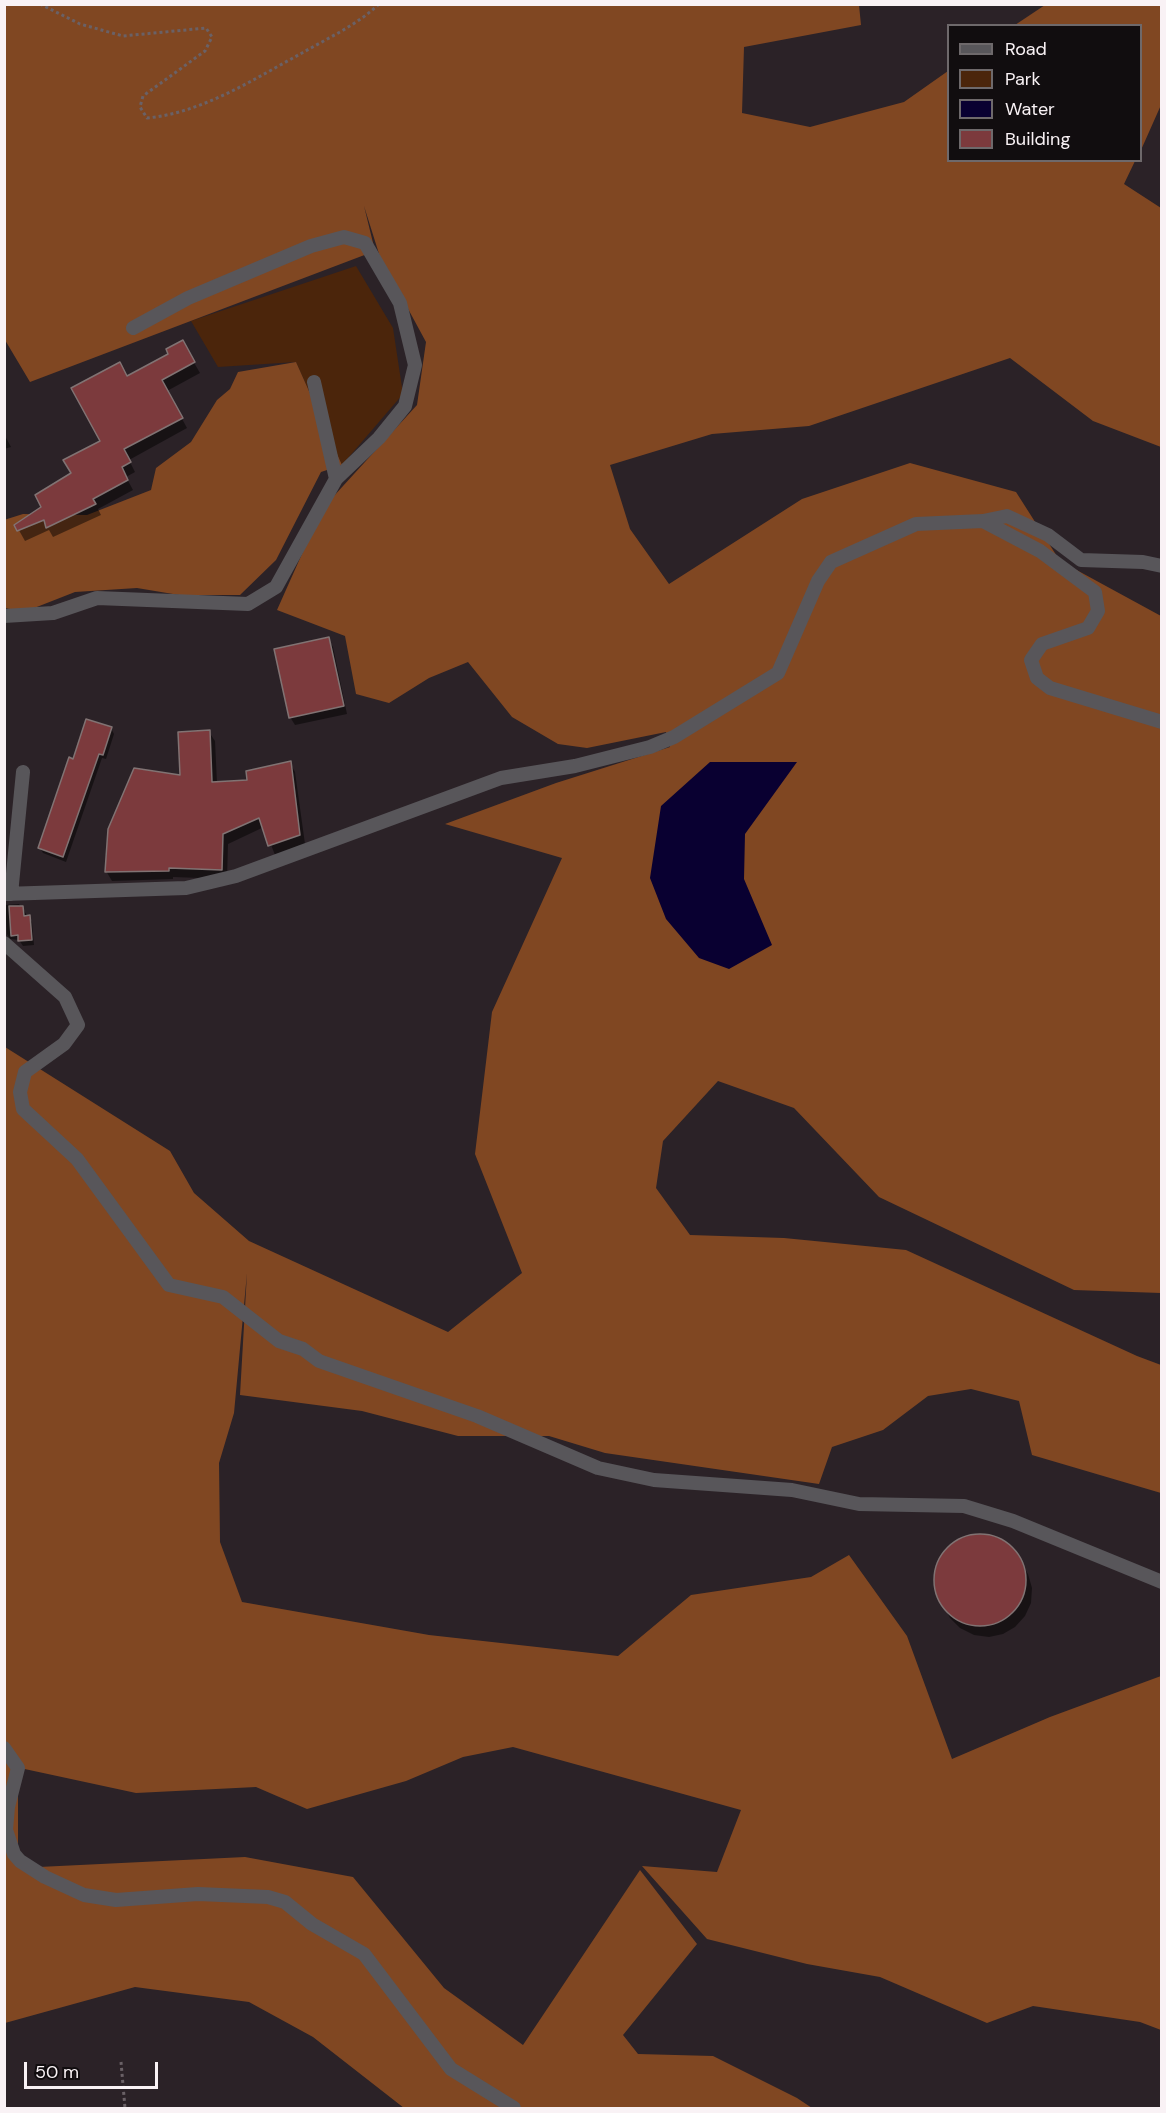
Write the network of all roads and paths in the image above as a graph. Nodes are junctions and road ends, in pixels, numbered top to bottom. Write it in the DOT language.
graph roads {
  1 [pos="40,4"];
  2 [pos="379,4"];
  3 [pos="133,328"];
  4 [pos="314,382"];
  5 [pos="336,479"];
  6 [pos="984,521"];
  7 [pos="1161,566"];
  8 [pos="4,616"];
  9 [pos="1161,722"];
  10 [pos="23,772"];
  11 [pos="8,894"];
  12 [pos="4,943"];
  13 [pos="1161,1582"];
  14 [pos="4,1748"];
  15 [pos="121,2062"];
  16 [pos="125,2109"];
  17 [pos="514,2109"];
  1 -- 2 [label="path"];
  3 -- 5 [label="street"];
  4 -- 5 [label="street"];
  5 -- 8 [label="street"];
  6 -- 7 [label="street"];
  6 -- 9 [label="street"];
  6 -- 11 [label="street"];
  10 -- 11 [label="street"];
  12 -- 13 [label="street"];
  14 -- 17 [label="street"];
  15 -- 16 [label="path"];
}
